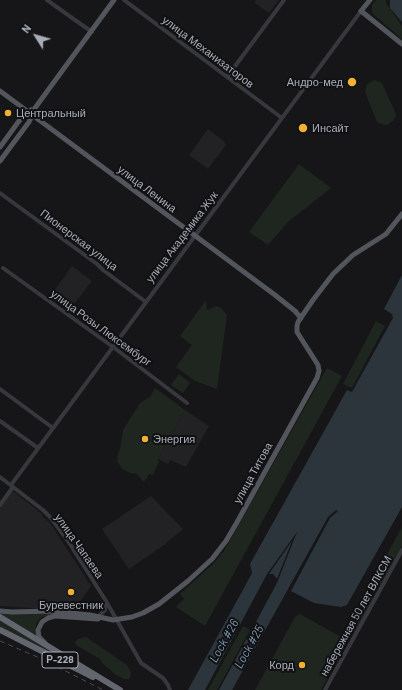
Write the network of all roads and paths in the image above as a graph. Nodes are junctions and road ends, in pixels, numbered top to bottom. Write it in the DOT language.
graph roads {
  1 [pos="47,0"];
  2 [pos="114,0"];
  3 [pos="124,0"];
  4 [pos="284,0"];
  5 [pos="370,0"];
  6 [pos="361,12"];
  7 [pos="92,32"];
  8 [pos="402,44"];
  9 [pos="227,77"];
  10 [pos="0,91"];
  11 [pos="35,108"];
  12 [pos="28,112"];
  13 [pos="33,116"];
  14 [pos="282,118"];
  15 [pos="0,148"];
  16 [pos="0,161"];
  17 [pos="0,193"];
  18 [pos="402,214"];
  19 [pos="195,236"];
  20 [pos="2,268"];
  21 [pos="146,302"];
  22 [pos="301,318"];
  23 [pos="113,347"];
  24 [pos="0,389"];
  25 [pos="187,403"];
  26 [pos="0,421"];
  27 [pos="53,428"];
  28 [pos="38,448"];
  29 [pos="0,477"];
  30 [pos="12,486"];
  31 [pos="0,505"];
  32 [pos="402,550"];
  33 [pos="106,601"];
  34 [pos="0,611"];
  35 [pos="0,617"];
  36 [pos="98,617"];
  37 [pos="107,620"];
  38 [pos="118,620"];
  39 [pos="0,630"];
  40 [pos="46,645"];
  41 [pos="120,690"];
  42 [pos="170,690"];
  43 [pos="325,690"];
  1 -- 7 [label="street"];
  2 -- 7 [label="main road"];
  3 -- 9 [label="street, улица Механизаторов"];
  4 -- 9 [label="street"];
  5 -- 6 [label="main road, улица Академика Жук"];
  6 -- 8 [label="main road"];
  6 -- 14 [label="street, улица Академика Жук"];
  7 -- 11 [label="main road"];
  9 -- 14 [label="street, улица Механизаторов"];
  10 -- 12 [label="main road, улица Ленина"];
  11 -- 12 [label="main road"];
  11 -- 13 [label="main road"];
  12 -- 13 [label="main road, улица Ленина"];
  12 -- 15 [label="main road"];
  13 -- 16 [label="main road"];
  13 -- 19 [label="main road, улица Ленина"];
  14 -- 19 [label="street, улица Академика Жук"];
  17 -- 21 [label="street, Пионерская улица"];
  18 -- 22 [label="main road, улица Титова"];
  19 -- 21 [label="street, улица Академика Жук"];
  19 -- 22 [label="main road, улица Ленина"];
  20 -- 23 [label="street, улица Розы Люксембург"];
  21 -- 23 [label="street, улица Академика Жук"];
  22 -- 38 [label="main road, улица Титова"];
  23 -- 25 [label="street, улица Розы Люксембург"];
  23 -- 27 [label="street, улица Академика Жук"];
  24 -- 27 [label="street"];
  26 -- 28 [label="street"];
  27 -- 28 [label="street, улица Академика Жук"];
  28 -- 30 [label="street, улица Академика Жук"];
  29 -- 30 [label="street, улица Чапаева"];
  30 -- 31 [label="street, улица Академика Жук"];
  30 -- 33 [label="street, улица Чапаева"];
  32 -- 43 [label="street, набережная 50 лет ВЛКСМ"];
  33 -- 36 [label="street"];
  33 -- 38 [label="street, улица Чапаева"];
  34 -- 36 [label="main road, улица Титова"];
  35 -- 40 [label="highway, Р-228"];
  36 -- 37 [label="main road, улица Титова"];
  37 -- 38 [label="main road, улица Титова"];
  37 -- 40 [label="main road"];
  38 -- 42 [label="street, улица Чапаева"];
  39 -- 41 [label="highway, Р-228"];
  40 -- 41 [label="highway, Р-228"];
}
